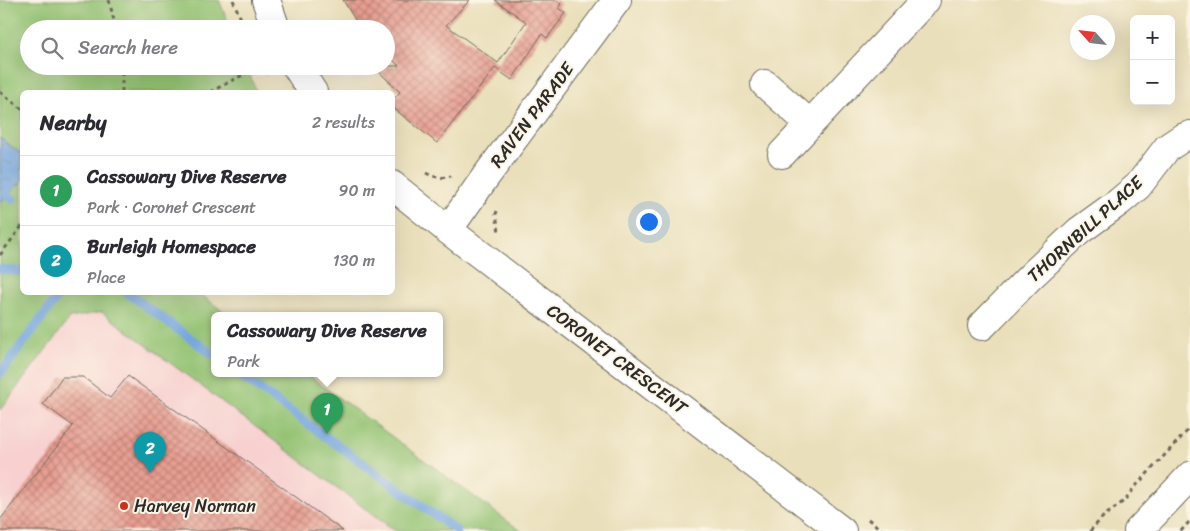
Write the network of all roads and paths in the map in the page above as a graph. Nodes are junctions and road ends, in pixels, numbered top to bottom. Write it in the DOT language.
graph roads {
  1 [pos="109,0"];
  2 [pos="233,0"];
  3 [pos="266,0"];
  4 [pos="617,0"];
  5 [pos="926,0"];
  6 [pos="114,20"];
  7 [pos="241,20"];
  8 [pos="273,20"];
  9 [pos="122,75"];
  10 [pos="243,75"];
  11 [pos="302,75"];
  12 [pos="766,84"];
  13 [pos="122,90"];
  14 [pos="214,90"];
  15 [pos="312,90"];
  16 [pos="0,92"];
  17 [pos="20,107"];
  18 [pos="810,124"];
  19 [pos="1190,135"];
  20 [pos="782,154"];
  21 [pos="426,173"];
  22 [pos="454,175"];
  23 [pos="395,188"];
  24 [pos="20,229"];
  25 [pos="448,230"];
  26 [pos="0,255"];
  27 [pos="982,326"];
  28 [pos="1190,428"];
  29 [pos="1190,476"];
  30 [pos="1190,521"];
  31 [pos="842,531"];
  32 [pos="1090,531"];
  33 [pos="1138,531"];
  34 [pos="1181,531"];
  1 -- 6 [label="path"];
  2 -- 7 [label="path"];
  3 -- 8 [label="street"];
  4 -- 25 [label="street, RAVEN PARADE"];
  5 -- 18 [label="street"];
  9 -- 13 [label="path"];
  10 -- 14 [label="path"];
  11 -- 15 [label="street"];
  12 -- 18 [label="street"];
  16 -- 17 [label="path"];
  18 -- 20 [label="street"];
  19 -- 27 [label="street, THORNBILL PLACE"];
  21 -- 22 [label="path"];
  23 -- 25 [label="street, CORONET CRESCENT"];
  24 -- 26 [label="path"];
  25 -- 31 [label="street, CORONET CRESCENT"];
  28 -- 32 [label="path"];
  29 -- 33 [label="street"];
  30 -- 34 [label="path"];
}
